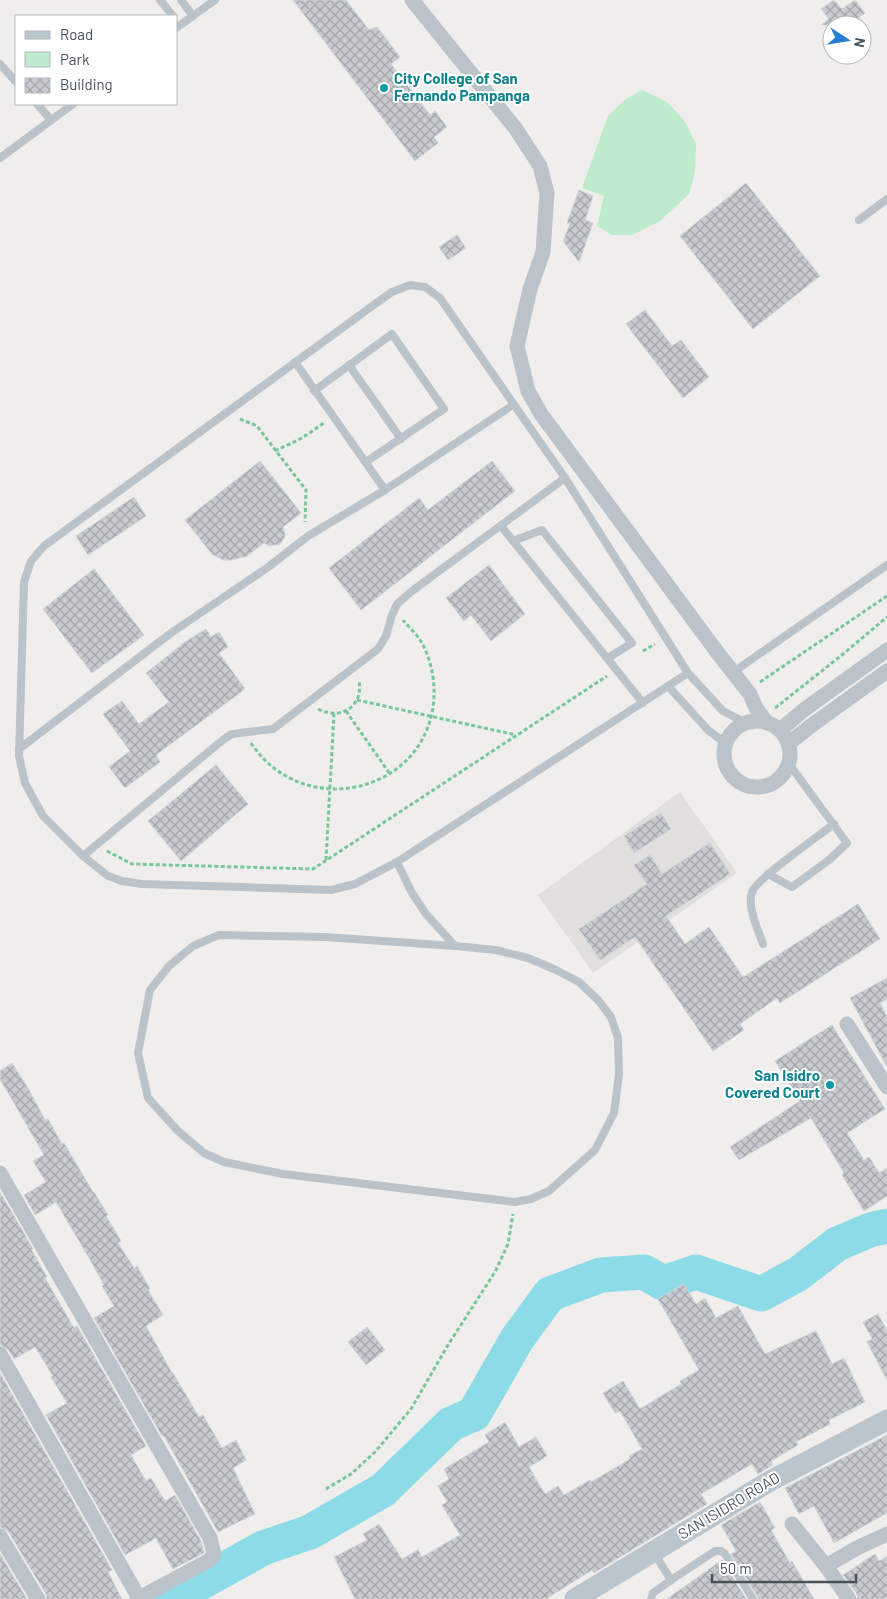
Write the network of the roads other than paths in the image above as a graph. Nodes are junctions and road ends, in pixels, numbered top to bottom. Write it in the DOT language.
graph roads {
  1 [pos="160,0"];
  2 [pos="181,0"];
  3 [pos="214,0"];
  4 [pos="412,0"];
  5 [pos="172,15"];
  6 [pos="194,16"];
  7 [pos="178,24"];
  8 [pos="0,64"];
  9 [pos="15,81"];
  10 [pos="37,105"];
  11 [pos="72,105"];
  12 [pos="51,120"];
  13 [pos="0,158"];
  14 [pos="887,199"];
  15 [pos="859,220"];
  16 [pos="295,362"];
  17 [pos="349,365"];
  18 [pos="314,391"];
  19 [pos="513,405"];
  20 [pos="401,439"];
  21 [pos="366,462"];
  22 [pos="565,478"];
  23 [pos="385,490"];
  24 [pos="501,526"];
  25 [pos="513,541"];
  26 [pos="887,565"];
  27 [pos="887,650"];
  28 [pos="608,658"];
  29 [pos="887,671"];
  30 [pos="688,673"];
  31 [pos="732,673"];
  32 [pos="668,686"];
  33 [pos="643,703"];
  34 [pos="746,723"];
  35 [pos="770,723"];
  36 [pos="725,743"];
  37 [pos="788,744"];
  38 [pos="19,750"];
  39 [pos="789,764"];
  40 [pos="834,824"];
  41 [pos="83,856"];
  42 [pos="397,862"];
  43 [pos="768,874"];
  44 [pos="763,944"];
  45 [pos="455,946"];
  46 [pos="847,1024"];
  47 [pos="887,1087"];
  48 [pos="0,1173"];
  49 [pos="0,1354"];
  50 [pos="887,1420"];
  51 [pos="792,1524"];
  52 [pos="887,1534"];
  53 [pos="0,1536"];
  54 [pos="652,1552"];
  55 [pos="826,1566"];
  56 [pos="671,1580"];
  57 [pos="138,1598"];
  58 [pos="38,1599"];
  59 [pos="575,1599"];
  60 [pos="651,1599"];
  61 [pos="753,1599"];
  62 [pos="848,1599"];
  1 -- 5 [label="lane"];
  2 -- 6 [label="lane"];
  3 -- 6 [label="lane"];
  4 -- 31 [label="street"];
  6 -- 7 [label="lane"];
  8 -- 9 [label="lane"];
  10 -- 12 [label="lane"];
  11 -- 12 [label="lane"];
  12 -- 13 [label="lane"];
  14 -- 15 [label="lane"];
  16 -- 18 [label="lane"];
  16 -- 19 [label="lane"];
  16 -- 38 [label="lane"];
  17 -- 18 [label="lane"];
  17 -- 20 [label="lane"];
  17 -- 20 [label="lane"];
  18 -- 21 [label="lane"];
  19 -- 22 [label="lane"];
  19 -- 23 [label="lane"];
  20 -- 21 [label="lane"];
  21 -- 23 [label="lane"];
  22 -- 24 [label="lane"];
  22 -- 30 [label="lane"];
  23 -- 38 [label="lane"];
  24 -- 25 [label="lane"];
  24 -- 41 [label="lane"];
  25 -- 28 [label="lane"];
  25 -- 28 [label="lane"];
  26 -- 31 [label="lane"];
  27 -- 35 [label="street"];
  28 -- 33 [label="lane"];
  29 -- 37 [label="street"];
  30 -- 32 [label="lane"];
  30 -- 34 [label="lane"];
  31 -- 35 [label="street"];
  32 -- 33 [label="lane"];
  32 -- 36 [label="lane"];
  33 -- 42 [label="lane"];
  34 -- 35 [label="street"];
  34 -- 36 [label="street"];
  35 -- 37 [label="street"];
  36 -- 39 [label="street"];
  37 -- 39 [label="street"];
  38 -- 41 [label="lane"];
  39 -- 40 [label="lane"];
  40 -- 43 [label="lane"];
  40 -- 43 [label="lane"];
  41 -- 42 [label="lane"];
  42 -- 45 [label="lane"];
  43 -- 44 [label="lane"];
  45 -- 45 [label="lane"];
  46 -- 47 [label="street"];
  48 -- 57 [label="street"];
  49 -- 57 [label="street"];
  50 -- 54 [label="main road, SAN ISIDRO ROAD"];
  51 -- 55 [label="street"];
  52 -- 55 [label="street"];
  53 -- 58 [label="street"];
  54 -- 56 [label="lane"];
  54 -- 59 [label="main road, SAN ISIDRO ROAD"];
  55 -- 62 [label="street"];
  56 -- 60 [label="lane"];
  56 -- 61 [label="lane"];
}
